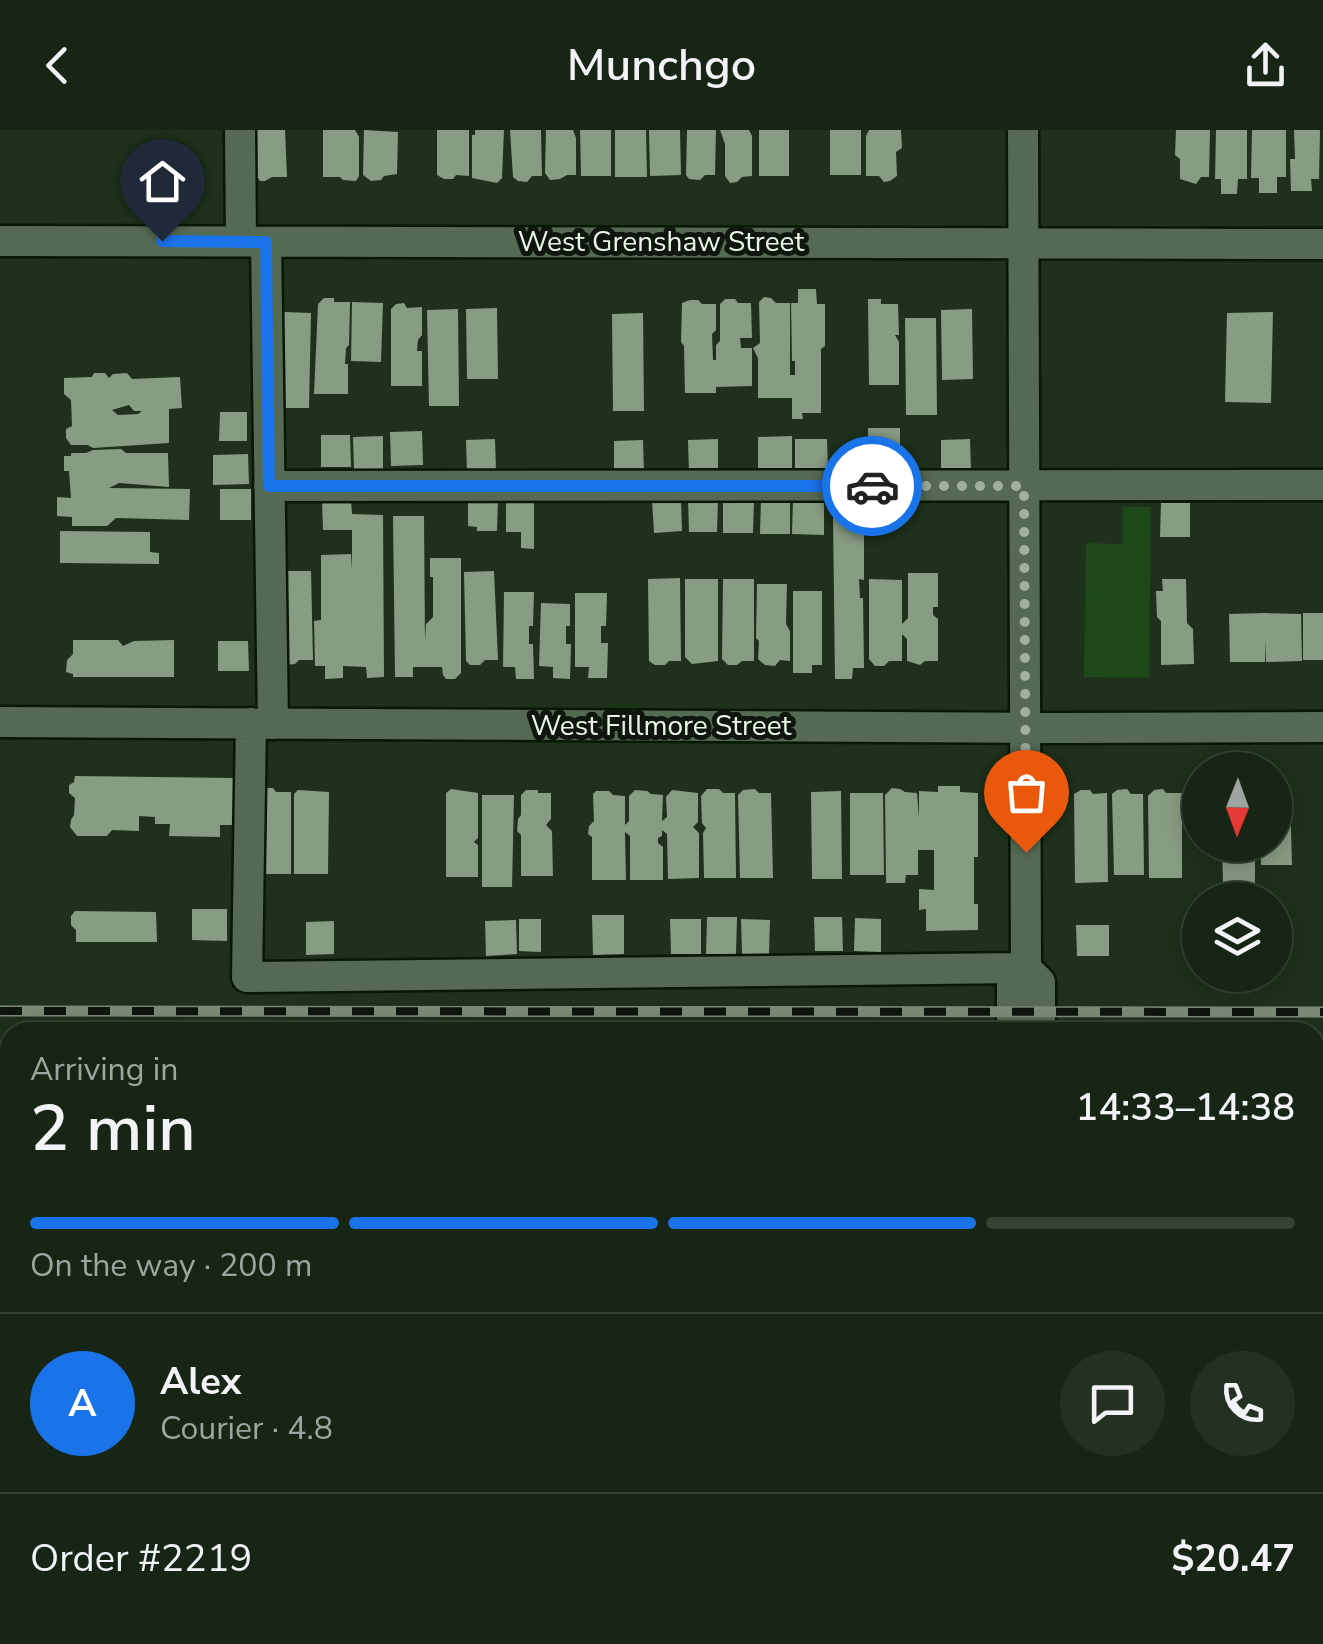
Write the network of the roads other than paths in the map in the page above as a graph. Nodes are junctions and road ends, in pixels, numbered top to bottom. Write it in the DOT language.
graph roads {
  1 [pos="240,130"];
  2 [pos="1022,130"];
  3 [pos="0,241"];
  4 [pos="253,241"];
  5 [pos="1023,243"];
  6 [pos="1323,244"];
  7 [pos="269,486"];
  8 [pos="1024,486"];
  9 [pos="1323,486"];
  10 [pos="0,722"];
  11 [pos="262,724"];
  12 [pos="1323,727"];
  13 [pos="1025,728"];
  14 [pos="1026,968"];
  15 [pos="1012,1022"];
  16 [pos="1040,1022"];
  1 -- 4 [label="street"];
  2 -- 5 [label="street"];
  3 -- 4 [label="street, West Grenshaw Street"];
  4 -- 5 [label="street, West Grenshaw Street"];
  4 -- 7 [label="street"];
  5 -- 6 [label="street, West Grenshaw Street"];
  5 -- 8 [label="street"];
  7 -- 8 [label="street"];
  7 -- 11 [label="street"];
  8 -- 9 [label="street"];
  8 -- 13 [label="street"];
  10 -- 11 [label="street, West Fillmore Street"];
  11 -- 13 [label="street, West Fillmore Street"];
  11 -- 14 [label="street"];
  12 -- 13 [label="street, West Fillmore Street"];
  13 -- 14 [label="street"];
  14 -- 15 [label="street"];
  14 -- 16 [label="street"];
}
